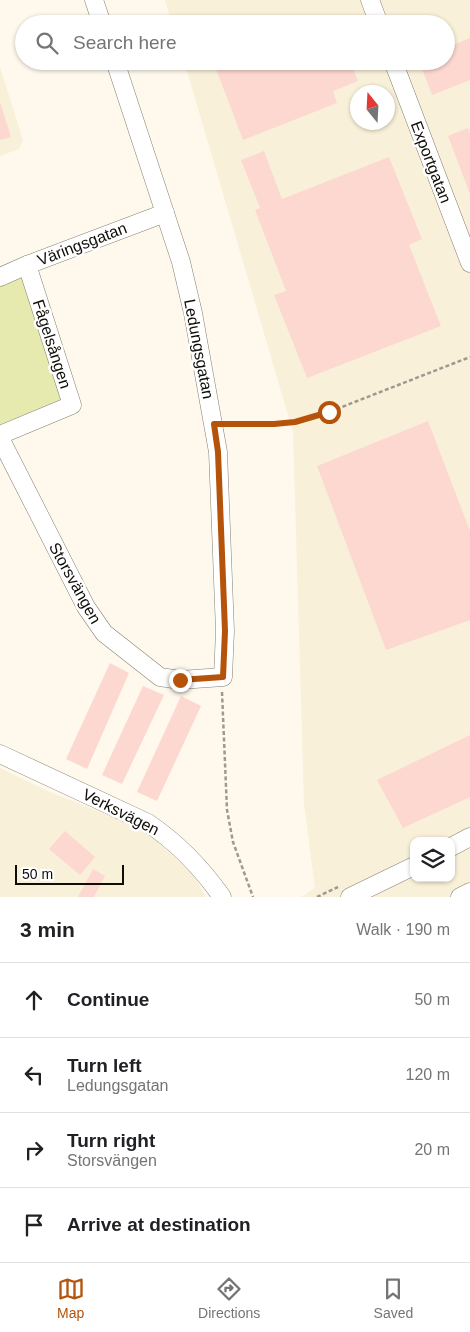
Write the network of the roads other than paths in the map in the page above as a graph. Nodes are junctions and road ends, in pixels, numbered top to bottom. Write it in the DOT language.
graph roads {
  1 [pos="94,0"];
  2 [pos="370,0"];
  3 [pos="99,15"];
  4 [pos="376,15"];
  5 [pos="118,70"];
  6 [pos="396,70"];
  7 [pos="164,213"];
  8 [pos="470,263"];
  9 [pos="27,265"];
  10 [pos="0,277"];
  11 [pos="0,436"];
  12 [pos="223,677"];
  13 [pos="0,754"];
  14 [pos="470,837"];
  15 [pos="455,845"];
  16 [pos="410,869"];
  17 [pos="377,891"];
  18 [pos="470,892"];
  19 [pos="222,897"];
  20 [pos="350,897"];
  21 [pos="460,897"];
  1 -- 3 [label="street"];
  2 -- 4 [label="street"];
  5 -- 7 [label="street, Ledungsgatan"];
  6 -- 8 [label="street, Exportgatan"];
  7 -- 9 [label="street, Väringsgatan"];
  7 -- 12 [label="street, Ledungsgatan"];
  9 -- 10 [label="street, Väringsgatan"];
  9 -- 11 [label="street, Fågelsången"];
  11 -- 12 [label="street, Storsvängen"];
  13 -- 19 [label="street, Verksvägen"];
  14 -- 15 [label="street"];
  16 -- 17 [label="street"];
  17 -- 20 [label="street"];
  18 -- 21 [label="street"];
}
